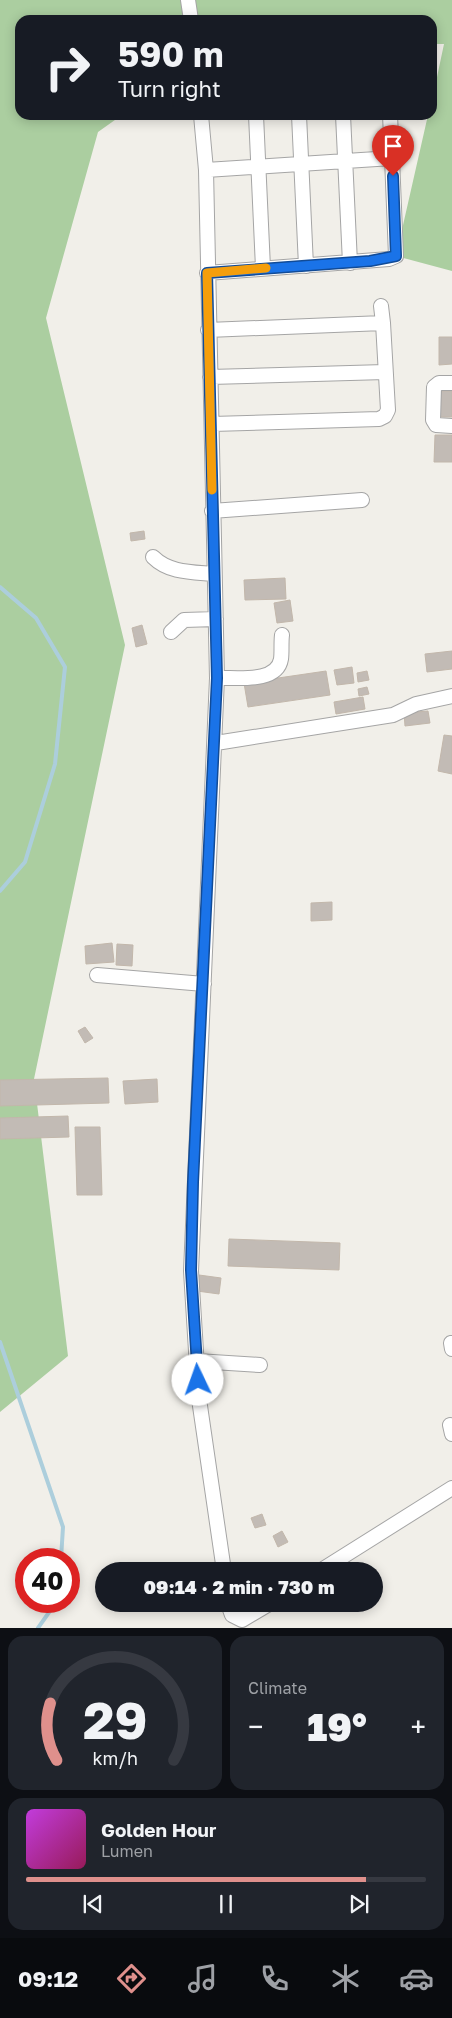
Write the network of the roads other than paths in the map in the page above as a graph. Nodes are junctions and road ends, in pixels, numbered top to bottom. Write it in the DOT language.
graph roads {
  1 [pos="188,0"];
  2 [pos="190,15"];
  3 [pos="201,120"];
  4 [pos="256,120"];
  5 [pos="300,120"];
  6 [pos="343,120"];
  7 [pos="390,120"];
  8 [pos="392,158"];
  9 [pos="345,160"];
  10 [pos="301,163"];
  11 [pos="257,165"];
  12 [pos="206,170"];
  13 [pos="350,263"];
  14 [pos="306,266"];
  15 [pos="263,268"];
  16 [pos="207,273"];
  17 [pos="381,306"];
  18 [pos="383,323"];
  19 [pos="208,330"];
  20 [pos="385,372"];
  21 [pos="210,378"];
  22 [pos="452,383"];
  23 [pos="212,424"];
  24 [pos="452,426"];
  25 [pos="362,500"];
  26 [pos="212,511"];
  27 [pos="153,557"];
  28 [pos="214,574"];
  29 [pos="216,619"];
  30 [pos="172,632"];
  31 [pos="282,635"];
  32 [pos="217,678"];
  33 [pos="452,696"];
  34 [pos="216,743"];
  35 [pos="97,975"];
  36 [pos="204,984"];
  37 [pos="197,1361"];
  38 [pos="260,1365"];
  39 [pos="452,1488"];
  40 [pos="223,1562"];
  41 [pos="334,1562"];
  42 [pos="231,1612"];
  43 [pos="256,1612"];
  44 [pos="237,1624"];
  1 -- 2 [label="street"];
  3 -- 12 [label="street"];
  4 -- 11 [label="street"];
  5 -- 10 [label="street"];
  6 -- 9 [label="street"];
  7 -- 8 [label="street"];
  8 -- 9 [label="street"];
  8 -- 13 [label="street"];
  9 -- 10 [label="street"];
  9 -- 13 [label="street"];
  10 -- 11 [label="street"];
  10 -- 14 [label="street"];
  11 -- 12 [label="street"];
  11 -- 15 [label="street"];
  12 -- 16 [label="street"];
  13 -- 14 [label="street"];
  14 -- 15 [label="street"];
  15 -- 16 [label="street"];
  16 -- 19 [label="street"];
  17 -- 18 [label="street"];
  18 -- 19 [label="street"];
  18 -- 20 [label="street"];
  19 -- 21 [label="street"];
  20 -- 21 [label="street"];
  20 -- 23 [label="street"];
  21 -- 23 [label="street"];
  22 -- 24 [label="street"];
  23 -- 26 [label="street"];
  25 -- 26 [label="street"];
  26 -- 28 [label="street"];
  27 -- 28 [label="street"];
  28 -- 29 [label="street"];
  29 -- 30 [label="street"];
  29 -- 32 [label="street"];
  31 -- 32 [label="street"];
  32 -- 34 [label="street"];
  33 -- 34 [label="street"];
  34 -- 36 [label="street"];
  35 -- 36 [label="street"];
  36 -- 37 [label="street"];
  37 -- 38 [label="street"];
  37 -- 40 [label="street"];
  39 -- 41 [label="street"];
  42 -- 44 [label="street"];
  43 -- 44 [label="street"];
}
